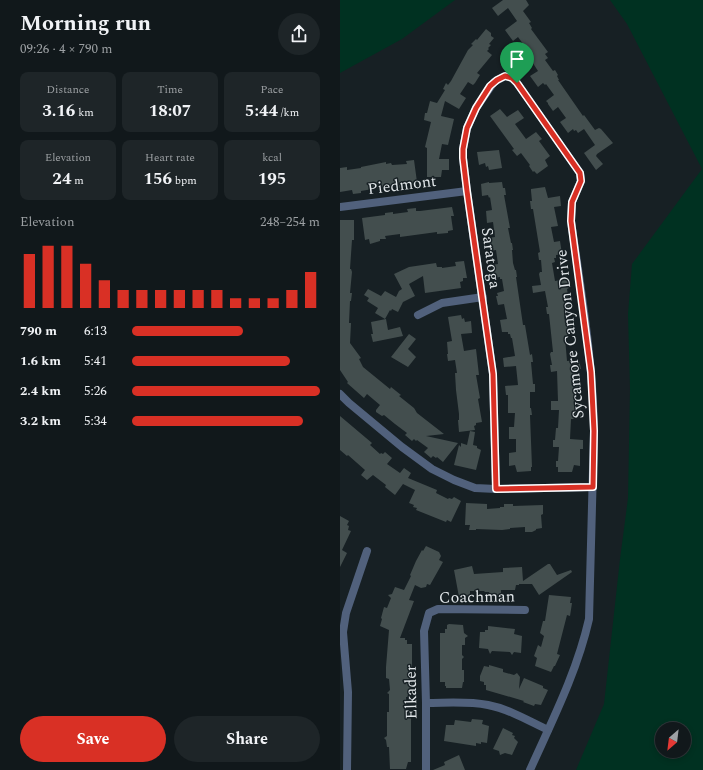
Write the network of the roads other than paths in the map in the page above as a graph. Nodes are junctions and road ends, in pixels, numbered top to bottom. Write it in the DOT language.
graph roads {
  1 [pos="490,86"];
  2 [pos="467,191"];
  3 [pos="340,207"];
  4 [pos="483,297"];
  5 [pos="418,315"];
  6 [pos="340,394"];
  7 [pos="593,487"];
  8 [pos="496,489"];
  9 [pos="367,551"];
  10 [pos="525,610"];
  11 [pos="429,613"];
  12 [pos="426,703"];
  13 [pos="548,730"];
  14 [pos="346,770"];
  15 [pos="426,770"];
  16 [pos="530,770"];
  1 -- 2 [label="street, Saratoga"];
  1 -- 7 [label="street, Sycamore Canyon Drive"];
  2 -- 3 [label="street, Piedmont"];
  2 -- 4 [label="street, Saratoga"];
  4 -- 5 [label="street"];
  4 -- 8 [label="street, Saratoga"];
  6 -- 8 [label="street"];
  7 -- 8 [label="street"];
  7 -- 13 [label="street, Sycamore Canyon Drive"];
  9 -- 14 [label="street"];
  10 -- 11 [label="street, Coachman"];
  11 -- 12 [label="street, Elkader"];
  12 -- 13 [label="street"];
  12 -- 15 [label="street, Elkader"];
  13 -- 16 [label="street, Sycamore Canyon Drive"];
}
